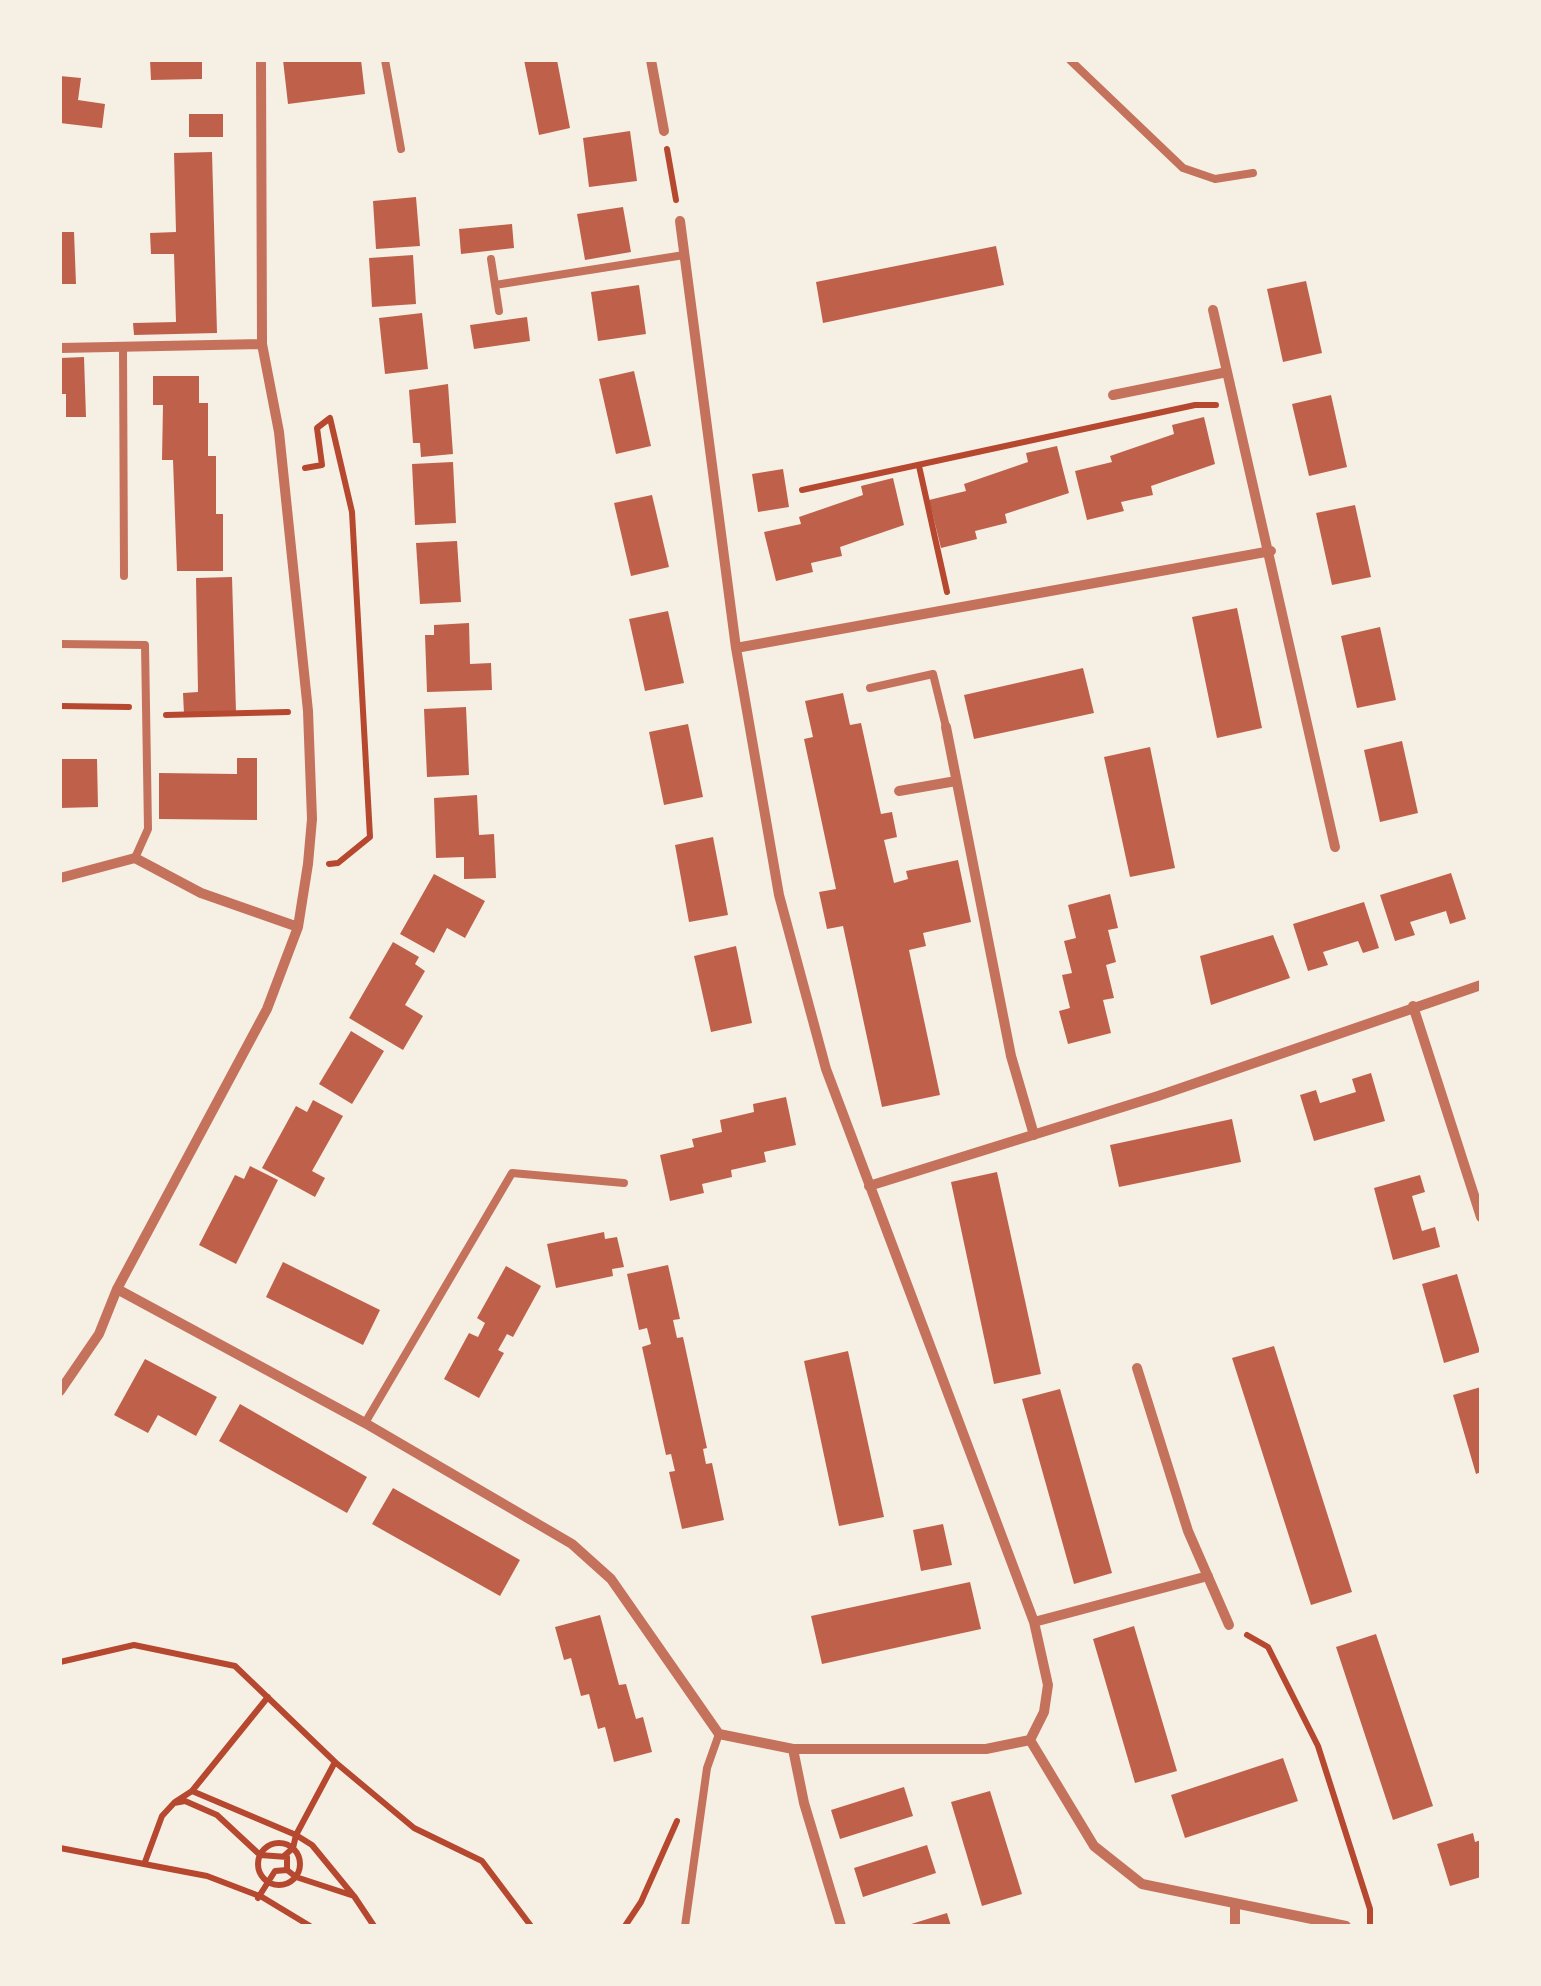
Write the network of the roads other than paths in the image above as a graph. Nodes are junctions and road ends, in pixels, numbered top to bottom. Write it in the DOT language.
graph roads {
  1 [pos="261,60"];
  2 [pos="385,60"];
  3 [pos="651,60"];
  4 [pos="1070,60"];
  5 [pos="664,131"];
  6 [pos="402,149"];
  7 [pos="1253,173"];
  8 [pos="680,221"];
  9 [pos="684,256"];
  10 [pos="492,259"];
  11 [pos="495,286"];
  12 [pos="1213,310"];
  13 [pos="499,311"];
  14 [pos="262,344"];
  15 [pos="60,348"];
  16 [pos="123,348"];
  17 [pos="1227,372"];
  18 [pos="1113,395"];
  19 [pos="1271,551"];
  20 [pos="124,576"];
  21 [pos="60,644"];
  22 [pos="736,648"];
  23 [pos="870,688"];
  24 [pos="946,727"];
  25 [pos="956,781"];
  26 [pos="899,791"];
  27 [pos="1335,847"];
  28 [pos="135,858"];
  29 [pos="60,878"];
  30 [pos="298,927"];
  31 [pos="1481,985"];
  32 [pos="1413,1006"];
  33 [pos="1034,1135"];
  34 [pos="624,1183"];
  35 [pos="869,1186"];
  36 [pos="1481,1217"];
  37 [pos="118,1289"];
  38 [pos="1137,1368"];
  39 [pos="60,1391"];
  40 [pos="366,1424"];
  41 [pos="1208,1576"];
  42 [pos="1034,1622"];
  43 [pos="1229,1625"];
  44 [pos="719,1734"];
  45 [pos="1030,1740"];
  46 [pos="793,1749"];
  47 [pos="1235,1906"];
  48 [pos="684,1926"];
  49 [pos="841,1926"];
  50 [pos="1235,1926"];
  51 [pos="1346,1926"];
  1 -- 14 [label="street"];
  2 -- 6 [label="lane"];
  3 -- 5 [label="street"];
  4 -- 7 [label="lane"];
  8 -- 9 [label="street"];
  9 -- 11 [label="lane"];
  9 -- 22 [label="street"];
  10 -- 11 [label="lane"];
  11 -- 13 [label="lane"];
  12 -- 17 [label="street"];
  14 -- 16 [label="street"];
  14 -- 30 [label="street"];
  15 -- 16 [label="street"];
  16 -- 20 [label="lane"];
  17 -- 18 [label="street"];
  17 -- 19 [label="street"];
  19 -- 22 [label="street"];
  19 -- 27 [label="street"];
  21 -- 28 [label="lane"];
  22 -- 35 [label="street"];
  23 -- 24 [label="lane"];
  24 -- 25 [label="street"];
  25 -- 26 [label="street"];
  25 -- 33 [label="street"];
  28 -- 29 [label="street"];
  28 -- 30 [label="street"];
  30 -- 37 [label="street"];
  31 -- 32 [label="street"];
  32 -- 33 [label="street"];
  32 -- 36 [label="street"];
  33 -- 35 [label="street"];
  34 -- 40 [label="lane"];
  35 -- 42 [label="street"];
  37 -- 39 [label="street"];
  37 -- 40 [label="street"];
  38 -- 41 [label="street"];
  40 -- 44 [label="street"];
  41 -- 42 [label="street"];
  41 -- 43 [label="street"];
  42 -- 45 [label="street"];
  44 -- 46 [label="street"];
  44 -- 48 [label="lane"];
  45 -- 46 [label="street"];
  45 -- 47 [label="street"];
  46 -- 49 [label="street"];
  47 -- 50 [label="street"];
  47 -- 51 [label="street"];
}
